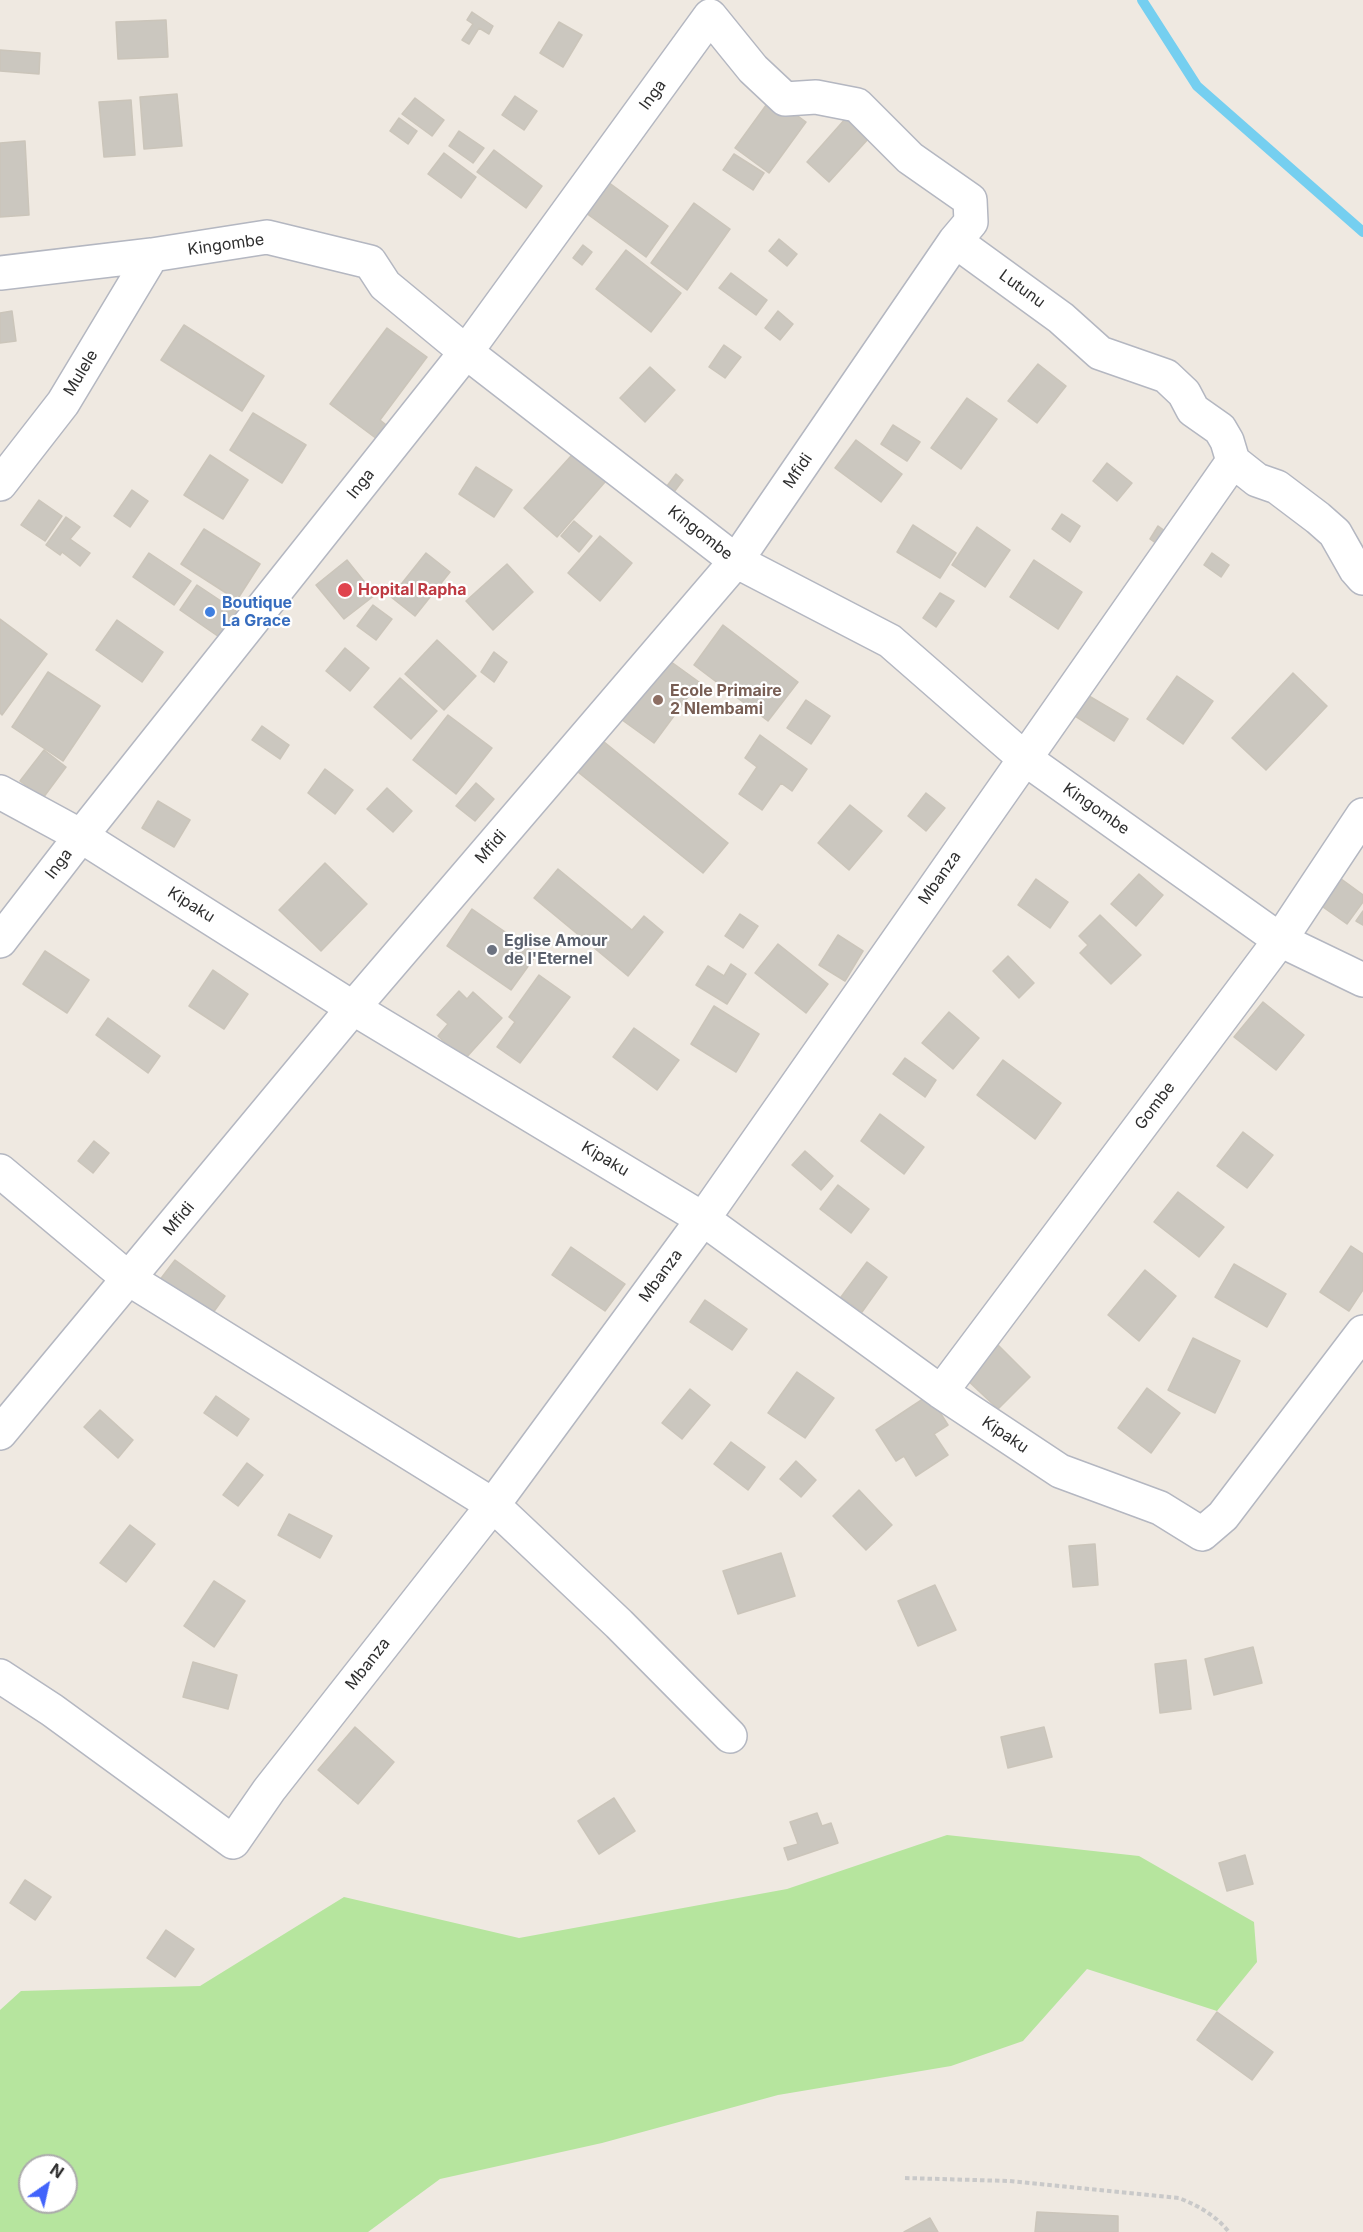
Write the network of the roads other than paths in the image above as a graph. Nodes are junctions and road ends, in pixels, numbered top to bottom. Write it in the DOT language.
graph roads {
  1 [pos="955,241"];
  2 [pos="152,255"];
  3 [pos="0,273"];
  4 [pos="466,352"];
  5 [pos="1233,461"];
  6 [pos="0,484"];
  7 [pos="736,561"];
  8 [pos="1363,578"];
  9 [pos="1024,758"];
  10 [pos="0,792"];
  11 [pos="1363,815"];
  12 [pos="81,836"];
  13 [pos="1280,940"];
  14 [pos="0,941"];
  15 [pos="1363,980"];
  16 [pos="353,1008"];
  17 [pos="0,1171"];
  18 [pos="703,1219"];
  19 [pos="129,1279"];
  20 [pos="1363,1332"];
  21 [pos="941,1392"];
  22 [pos="0,1433"];
  23 [pos="493,1505"];
  24 [pos="0,1676"];
  25 [pos="730,1736"];
  1 -- 4 [label="street, Inga"];
  1 -- 5 [label="street, Lutunu"];
  1 -- 7 [label="street, Mfidi"];
  2 -- 3 [label="street, Kingombe"];
  2 -- 4 [label="street, Kingombe"];
  2 -- 6 [label="street, Mulele"];
  4 -- 7 [label="street, Kingombe"];
  4 -- 12 [label="street, Inga"];
  5 -- 8 [label="street"];
  5 -- 9 [label="street, Mbanza"];
  7 -- 9 [label="street, Kingombe"];
  7 -- 16 [label="street, Mfidi"];
  9 -- 13 [label="street, Kingombe"];
  9 -- 18 [label="street, Mbanza"];
  10 -- 12 [label="street, Kipaku"];
  11 -- 13 [label="street, Gombe"];
  12 -- 14 [label="street, Inga"];
  12 -- 16 [label="street, Kipaku"];
  13 -- 15 [label="street, Kingombe"];
  13 -- 21 [label="street, Gombe"];
  16 -- 18 [label="street, Kipaku"];
  16 -- 19 [label="street, Mfidi"];
  17 -- 19 [label="street"];
  18 -- 21 [label="street, Kipaku"];
  18 -- 23 [label="street, Mbanza"];
  19 -- 22 [label="street, Mfidi"];
  19 -- 23 [label="street"];
  20 -- 21 [label="street, Kipaku"];
  23 -- 24 [label="street, Mbanza"];
  23 -- 25 [label="street"];
}
